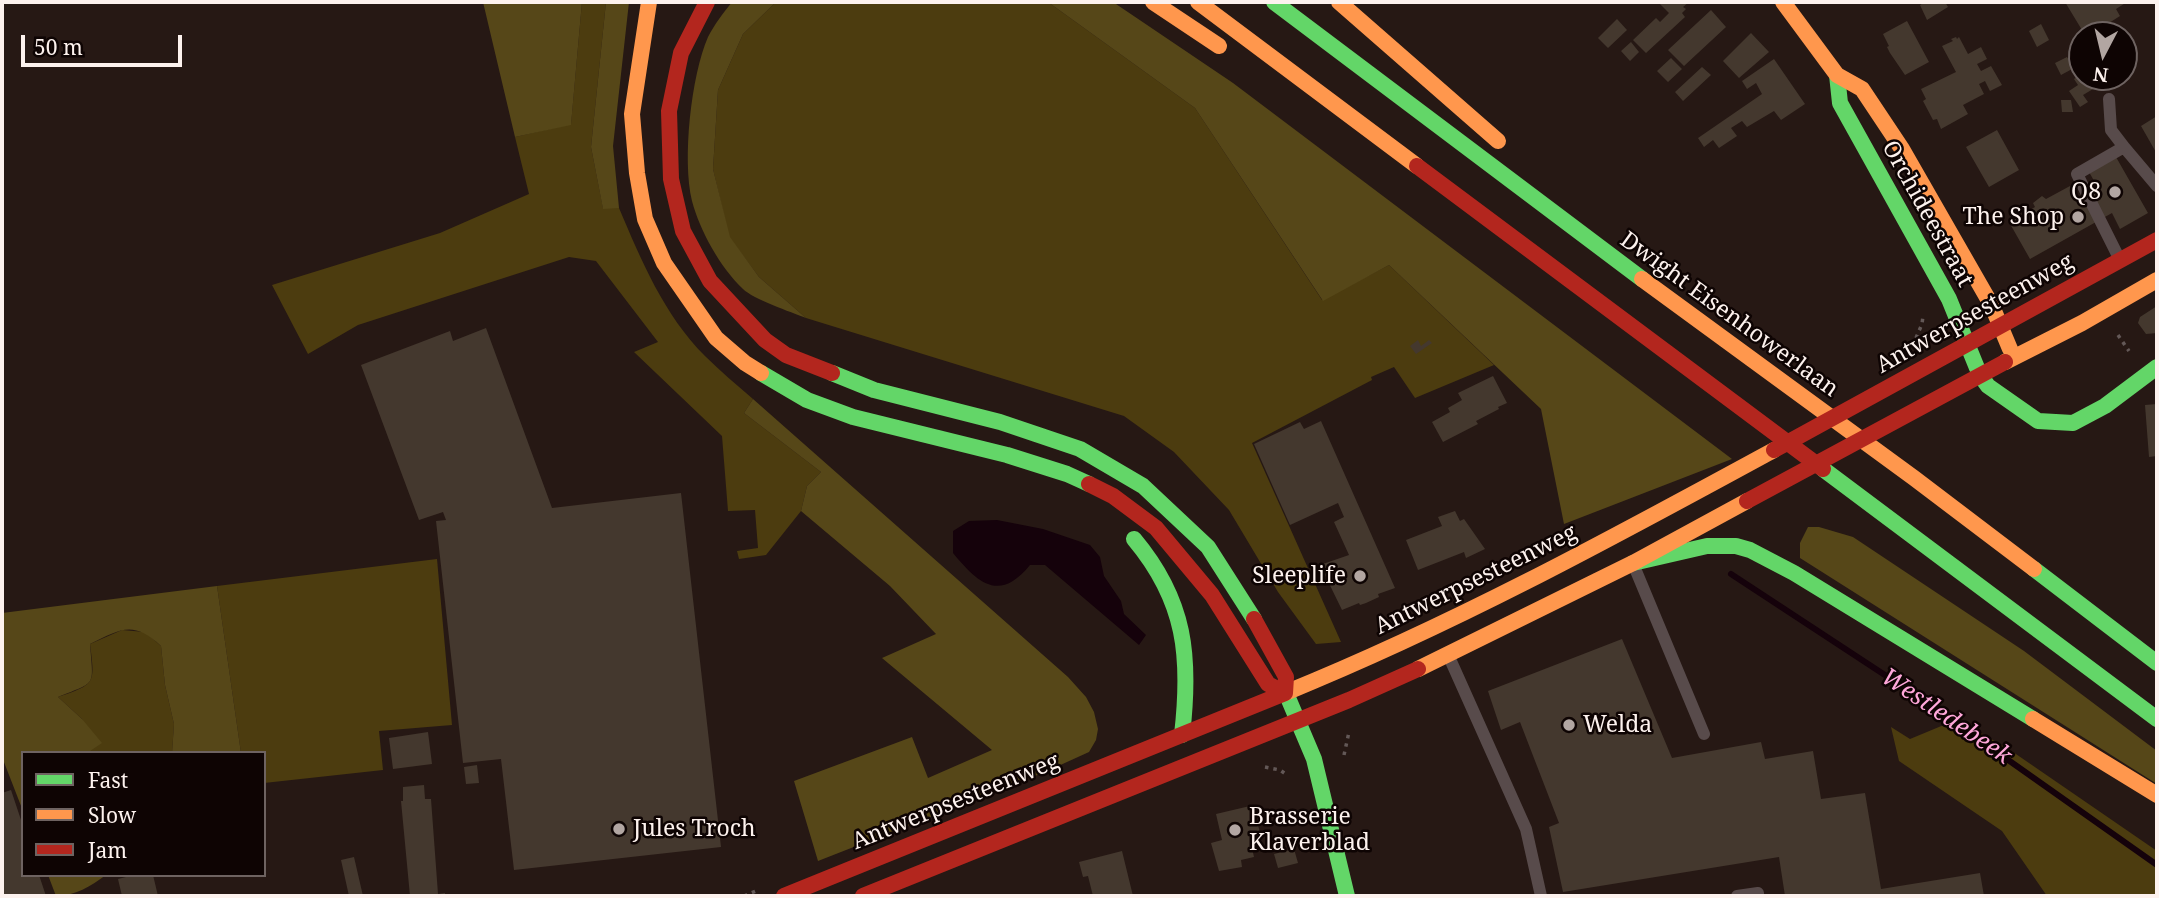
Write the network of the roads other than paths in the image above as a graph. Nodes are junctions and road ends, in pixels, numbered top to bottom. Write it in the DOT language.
graph roads {
  1 [pos="649,2"];
  2 [pos="707,2"];
  3 [pos="1153,2"];
  4 [pos="1198,2"];
  5 [pos="1274,2"];
  6 [pos="1339,2"];
  7 [pos="1783,2"];
  8 [pos="1836,75"];
  9 [pos="1302,81"];
  10 [pos="2109,99"];
  11 [pos="2124,147"];
  12 [pos="1508,151"];
  13 [pos="1535,180"];
  14 [pos="2157,186"];
  15 [pos="1578,232"];
  16 [pos="2157,240"];
  17 [pos="2120,260"];
  18 [pos="2157,280"];
  19 [pos="2000,326"];
  20 [pos="1966,344"];
  21 [pos="2016,363"];
  22 [pos="2157,367"];
  23 [pos="1980,375"];
  24 [pos="2105,406"];
  25 [pos="2060,407"];
  26 [pos="1067,474"];
  27 [pos="1095,505"];
  28 [pos="1125,530"];
  29 [pos="1633,563"];
  30 [pos="1448,655"];
  31 [pos="2157,663"];
  32 [pos="1285,693"];
  33 [pos="2157,719"];
  34 [pos="1297,721"];
  35 [pos="1704,733"];
  36 [pos="1182,735"];
  37 [pos="2157,795"];
  38 [pos="818,890"];
  39 [pos="784,896"];
  40 [pos="863,896"];
  41 [pos="1347,896"];
  42 [pos="1541,896"];
  43 [pos="1737,896"];
  44 [pos="1758,896"];
  1 -- 26 [label="main road"];
  2 -- 32 [label="main road"];
  3 -- 9 [label="main road"];
  4 -- 9 [label="main road"];
  5 -- 15 [label="main road, Dwight Eisenhowerlaan"];
  6 -- 12 [label="main road"];
  7 -- 8 [label="main road, Orchideestraat"];
  8 -- 19 [label="main road, Orchideestraat"];
  8 -- 20 [label="main road, Orchideestraat"];
  9 -- 33 [label="main road"];
  10 -- 11 [label="lane"];
  11 -- 14 [label="lane"];
  11 -- 17 [label="lane"];
  13 -- 15 [label="main road"];
  15 -- 31 [label="main road, Dwight Eisenhowerlaan"];
  16 -- 17 [label="main road, Antwerpsesteenweg"];
  17 -- 19 [label="main road, Antwerpsesteenweg"];
  18 -- 21 [label="main road"];
  19 -- 20 [label="main road, Antwerpsesteenweg"];
  19 -- 21 [label="main road, Orchideestraat"];
  20 -- 23 [label="main road, Orchideestraat"];
  20 -- 32 [label="main road, Antwerpsesteenweg"];
  21 -- 23 [label="main road"];
  22 -- 24 [label="main road"];
  23 -- 24 [label="main road"];
  23 -- 29 [label="main road"];
  24 -- 25 [label="main road"];
  26 -- 27 [label="main road"];
  26 -- 32 [label="main road"];
  28 -- 36 [label="main road"];
  29 -- 30 [label="main road"];
  29 -- 35 [label="lane"];
  29 -- 37 [label="main road"];
  30 -- 34 [label="main road"];
  30 -- 42 [label="lane"];
  32 -- 34 [label="main road"];
  32 -- 36 [label="main road, Antwerpsesteenweg"];
  34 -- 40 [label="main road"];
  34 -- 41 [label="main road"];
  36 -- 38 [label="main road, Antwerpsesteenweg"];
  38 -- 39 [label="main road, Antwerpsesteenweg"];
  43 -- 44 [label="lane"];
}
